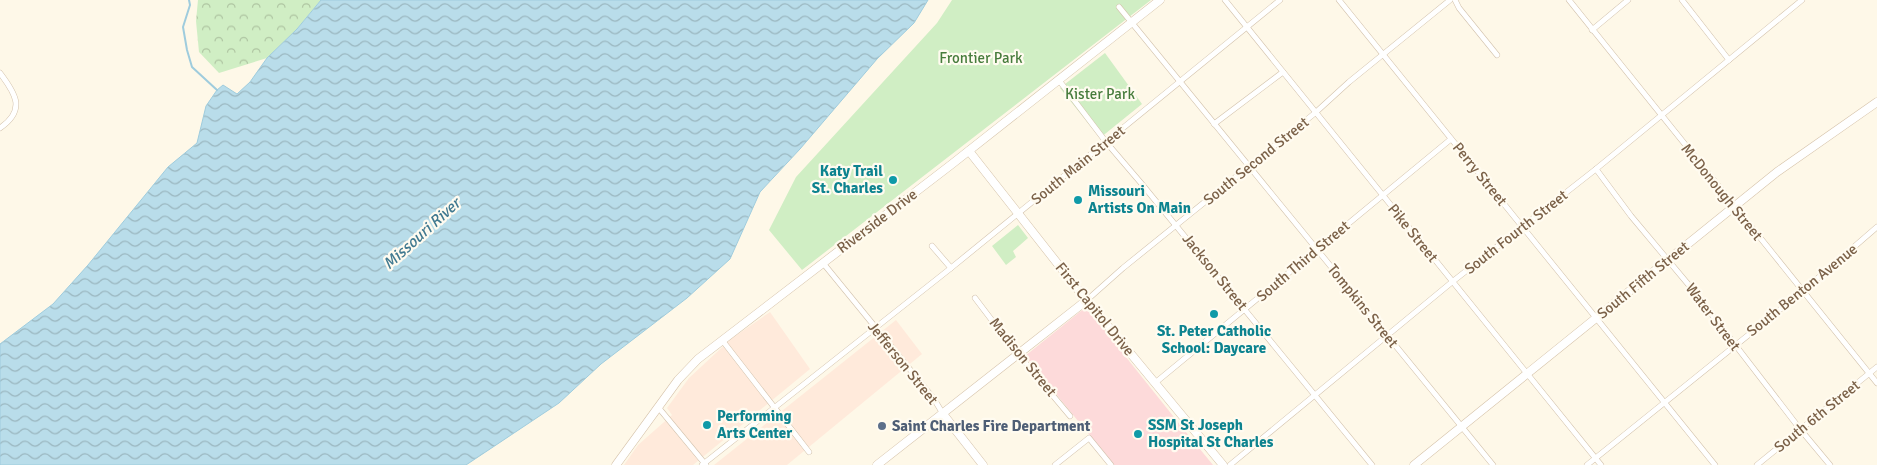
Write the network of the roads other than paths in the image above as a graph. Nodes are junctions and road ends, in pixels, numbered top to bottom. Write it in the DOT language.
graph roads {
  1 [pos="1160,0"];
  2 [pos="1224,0"];
  3 [pos="1280,0"];
  4 [pos="1339,0"];
  5 [pos="1450,0"];
  6 [pos="1455,0"];
  7 [pos="1569,0"];
  8 [pos="1628,0"];
  9 [pos="1682,0"];
  10 [pos="1802,0"];
  11 [pos="1119,8"];
  12 [pos="1132,23"];
  13 [pos="1247,27"];
  14 [pos="1592,30"];
  15 [pos="1383,55"];
  16 [pos="1496,55"];
  17 [pos="1729,60"];
  18 [pos="1283,72"];
  19 [pos="0,74"];
  20 [pos="1058,79"];
  21 [pos="1180,82"];
  22 [pos="1877,102"];
  23 [pos="1315,113"];
  24 [pos="1661,116"];
  25 [pos="1214,124"];
  26 [pos="0,128"];
  27 [pos="1451,139"];
  28 [pos="1106,142"];
  29 [pos="969,151"];
  30 [pos="1249,166"];
  31 [pos="1596,169"];
  32 [pos="1382,195"];
  33 [pos="1735,207"];
  34 [pos="1018,214"];
  35 [pos="1176,225"];
  36 [pos="1522,227"];
  37 [pos="1877,228"];
  38 [pos="932,246"];
  39 [pos="1317,249"];
  40 [pos="1668,260"];
  41 [pos="823,262"];
  42 [pos="951,268"];
  43 [pos="1452,282"];
  44 [pos="1802,291"];
  45 [pos="975,298"];
  46 [pos="1087,300"];
  47 [pos="1245,309"];
  48 [pos="1596,318"];
  49 [pos="874,327"];
  50 [pos="1388,336"];
  51 [pos="722,340"];
  52 [pos="1734,345"];
  53 [pos="1018,354"];
  54 [pos="1877,366"];
  55 [pos="1869,373"];
  56 [pos="1527,374"];
  57 [pos="1155,383"];
  58 [pos="1877,383"];
  59 [pos="1316,396"];
  60 [pos="1664,403"];
  61 [pos="775,406"];
  62 [pos="658,408"];
  63 [pos="943,414"];
  64 [pos="1070,416"];
  65 [pos="1462,427"];
  66 [pos="1800,429"];
  67 [pos="809,452"];
  68 [pos="1595,458"];
  69 [pos="704,464"];
  70 [pos="616,465"];
  71 [pos="877,465"];
  72 [pos="983,465"];
  73 [pos="1055,465"];
  74 [pos="1111,465"];
  75 [pos="1223,465"];
  76 [pos="1230,465"];
  77 [pos="1372,465"];
  78 [pos="1414,465"];
  79 [pos="1493,465"];
  80 [pos="1587,465"];
  81 [pos="1601,465"];
  82 [pos="1716,465"];
  83 [pos="1757,465"];
  84 [pos="1830,465"];
  1 -- 12 [label="main road, Riverside Drive"];
  2 -- 13 [label="street, Pike Street"];
  3 -- 13 [label="street, South Main Street"];
  4 -- 15 [label="street, Perry Street"];
  5 -- 15 [label="street, South Second Street"];
  6 -- 16 [label="street"];
  7 -- 14 [label="street, McDonough Street"];
  8 -- 14 [label="street"];
  9 -- 17 [label="street"];
  10 -- 17 [label="street, South Fourth Street"];
  11 -- 12 [label="street, Tompkins Street"];
  12 -- 20 [label="main road, Riverside Drive"];
  12 -- 21 [label="street, Tompkins Street"];
  13 -- 18 [label="street, Pike Street"];
  13 -- 21 [label="street, South Main Street"];
  14 -- 24 [label="street, McDonough Street"];
  15 -- 23 [label="street, South Second Street"];
  15 -- 27 [label="street, Perry Street"];
  17 -- 24 [label="street, South Fourth Street"];
  18 -- 23 [label="street, Pike Street"];
  18 -- 25 [label="street"];
  19 -- 26 [label="street"];
  20 -- 28 [label="street, Jackson Street"];
  20 -- 29 [label="main road, Riverside Drive"];
  21 -- 25 [label="street, Tompkins Street"];
  21 -- 28 [label="street, South Main Street"];
  22 -- 33 [label="main road, South Fifth Street"];
  23 -- 30 [label="street, South Second Street"];
  23 -- 32 [label="street, Pike Street"];
  24 -- 31 [label="street, South Fourth Street"];
  24 -- 33 [label="street, McDonough Street"];
  25 -- 30 [label="street, Tompkins Street"];
  27 -- 32 [label="street, South Third Street"];
  27 -- 36 [label="street, Perry Street"];
  28 -- 34 [label="street, South Main Street"];
  28 -- 35 [label="street, Jackson Street"];
  29 -- 34 [label="main road, First Capitol Drive"];
  29 -- 41 [label="main road, Riverside Drive"];
  30 -- 35 [label="street, South Second Street"];
  30 -- 39 [label="street, Tompkins Street"];
  31 -- 36 [label="street, South Fourth Street"];
  31 -- 40 [label="street, Water Street"];
  32 -- 39 [label="street, South Third Street"];
  32 -- 43 [label="street, Pike Street"];
  33 -- 40 [label="main road, South Fifth Street"];
  33 -- 44 [label="street, McDonough Street"];
  34 -- 42 [label="street, South Main Street"];
  34 -- 46 [label="main road, First Capitol Drive"];
  35 -- 46 [label="street, South Second Street"];
  35 -- 47 [label="street, Jackson Street"];
  36 -- 43 [label="street, South Fourth Street"];
  36 -- 48 [label="street, Perry Street"];
  37 -- 44 [label="street, South Benton Avenue"];
  38 -- 42 [label="street"];
  39 -- 47 [label="street, South Third Street"];
  39 -- 50 [label="street, Tompkins Street"];
  40 -- 48 [label="main road, South Fifth Street"];
  40 -- 52 [label="street, Water Street"];
  41 -- 49 [label="street, Jefferson Street"];
  41 -- 51 [label="main road, Riverside Drive"];
  42 -- 49 [label="street, South Main Street"];
  43 -- 50 [label="street, South Fourth Street"];
  43 -- 56 [label="street, Pike Street"];
  44 -- 52 [label="street, South Benton Avenue"];
  44 -- 55 [label="street, McDonough Street"];
  45 -- 53 [label="street, Madison Street"];
  46 -- 53 [label="main road, South Second Street"];
  46 -- 57 [label="main road, First Capitol Drive"];
  47 -- 57 [label="street, South Third Street"];
  47 -- 59 [label="street, Jackson Street"];
  48 -- 56 [label="main road, South Fifth Street"];
  48 -- 60 [label="street, Perry Street"];
  49 -- 61 [label="street, South Main Street"];
  49 -- 63 [label="street, Jefferson Street"];
  50 -- 59 [label="street, South Fourth Street"];
  50 -- 65 [label="street, Tompkins Street"];
  51 -- 61 [label="street"];
  51 -- 62 [label="main road, Riverside Drive"];
  52 -- 60 [label="street, South Benton Avenue"];
  52 -- 66 [label="street, Water Street"];
  53 -- 63 [label="main road, South Second Street"];
  53 -- 64 [label="street, Madison Street"];
  54 -- 55 [label="street, South 6th Street"];
  55 -- 58 [label="street, McDonough Street"];
  55 -- 66 [label="street, South 6th Street"];
  56 -- 65 [label="main road, South Fifth Street"];
  56 -- 68 [label="street, Pike Street"];
  57 -- 75 [label="main road, First Capitol Drive"];
  59 -- 76 [label="street, South Fourth Street"];
  59 -- 77 [label="street, Jackson Street"];
  60 -- 68 [label="street, South Benton Avenue"];
  60 -- 82 [label="street, Perry Street"];
  61 -- 67 [label="street"];
  61 -- 69 [label="street, South Main Street"];
  62 -- 69 [label="street"];
  62 -- 70 [label="main road, Riverside Drive"];
  63 -- 71 [label="main road, South Second Street"];
  63 -- 72 [label="main road, Jefferson Street"];
  65 -- 78 [label="main road, South Fifth Street"];
  65 -- 79 [label="street, Tompkins Street"];
  66 -- 83 [label="street, South 6th Street"];
  66 -- 84 [label="street, Water Street"];
  68 -- 80 [label="street, South Benton Avenue"];
  68 -- 81 [label="street, Pike Street"];
  73 -- 74 [label="street"];
}
